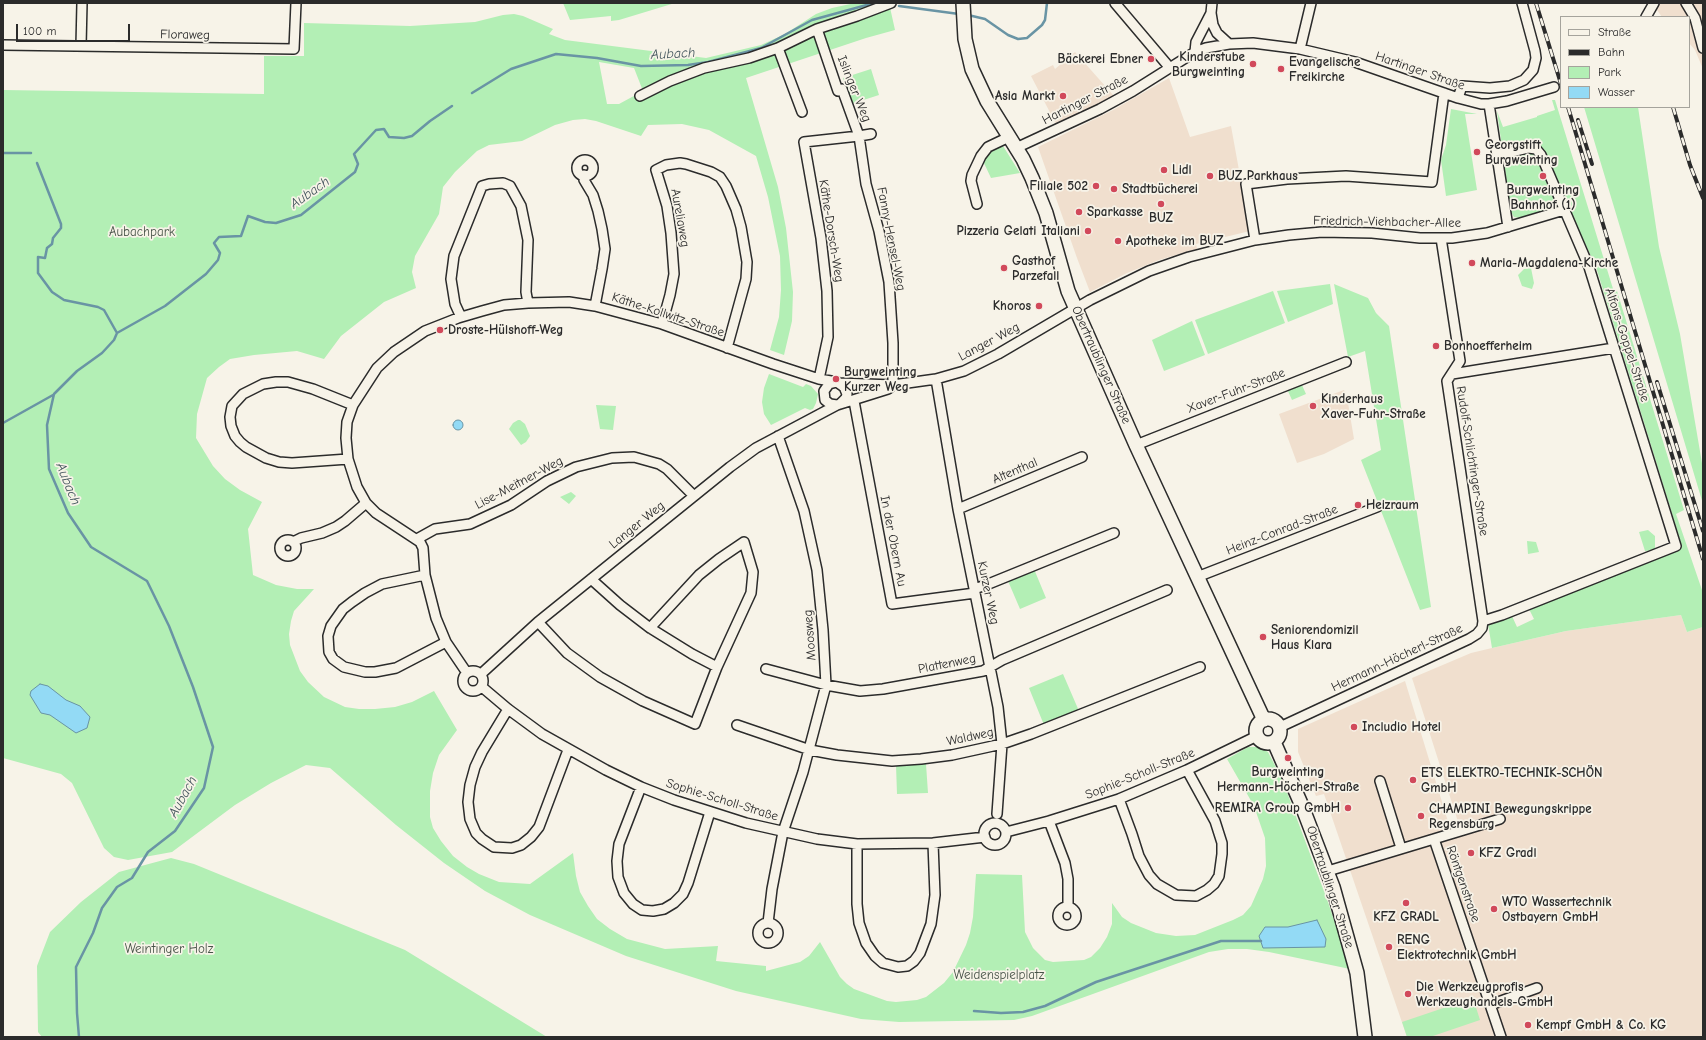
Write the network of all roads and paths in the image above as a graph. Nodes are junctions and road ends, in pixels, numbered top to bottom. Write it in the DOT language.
graph roads {
  1 [pos="82,3"];
  2 [pos="296,3"];
  3 [pos="891,3"];
  4 [pos="963,3"];
  5 [pos="1115,3"];
  6 [pos="1311,3"];
  7 [pos="1522,3"];
  8 [pos="1686,3"];
  9 [pos="1652,5"];
  10 [pos="1212,8"];
  11 [pos="1646,16"];
  12 [pos="817,28"];
  13 [pos="1229,44"];
  14 [pos="3,45"];
  15 [pos="81,46"];
  16 [pos="778,48"];
  17 [pos="1703,48"];
  18 [pos="1300,49"];
  19 [pos="1195,52"];
  20 [pos="1170,68"];
  21 [pos="1554,87"];
  22 [pos="1444,93"];
  23 [pos="640,96"];
  24 [pos="1458,98"];
  25 [pos="1489,104"];
  26 [pos="802,112"];
  27 [pos="871,134"];
  28 [pos="859,136"];
  29 [pos="1009,137"];
  30 [pos="1016,148"];
  31 [pos="1498,155"];
  32 [pos="584,175"];
  33 [pos="977,204"];
  34 [pos="1564,210"];
  35 [pos="1508,227"];
  36 [pos="1441,238"];
  37 [pos="1255,240"];
  38 [pos="528,303"];
  39 [pos="595,306"];
  40 [pos="1076,308"];
  41 [pos="461,317"];
  42 [pos="662,324"];
  43 [pos="727,348"];
  44 [pos="1614,348"];
  45 [pos="1346,362"];
  46 [pos="1452,374"];
  47 [pos="936,378"];
  48 [pos="817,379"];
  49 [pos="838,382"];
  50 [pos="893,385"];
  51 [pos="825,395"];
  52 [pos="854,401"];
  53 [pos="353,405"];
  54 [pos="839,405"];
  55 [pos="822,414"];
  56 [pos="778,436"];
  57 [pos="1136,445"];
  58 [pos="1082,457"];
  59 [pos="348,459"];
  60 [pos="694,496"];
  61 [pos="366,504"];
  62 [pos="1377,507"];
  63 [pos="958,509"];
  64 [pos="1114,533"];
  65 [pos="417,539"];
  66 [pos="293,542"];
  67 [pos="426,575"];
  68 [pos="1197,577"];
  69 [pos="591,579"];
  70 [pos="1167,590"];
  71 [pos="974,591"];
  72 [pos="1483,621"];
  73 [pos="538,622"];
  74 [pos="650,628"];
  75 [pos="446,642"];
  76 [pos="991,666"];
  77 [pos="717,667"];
  78 [pos="1200,667"];
  79 [pos="766,669"];
  80 [pos="467,673"];
  81 [pos="481,674"];
  82 [pos="826,686"];
  83 [pos="482,687"];
  84 [pos="508,709"];
  85 [pos="1264,720"];
  86 [pos="737,725"];
  87 [pos="1280,727"];
  88 [pos="1257,736"];
  89 [pos="1274,742"];
  90 [pos="1002,744"];
  91 [pos="568,750"];
  92 [pos="810,750"];
  93 [pos="1187,770"];
  94 [pos="1380,781"];
  95 [pos="641,787"];
  96 [pos="1119,799"];
  97 [pos="710,812"];
  98 [pos="997,814"];
  99 [pos="1500,819"];
  100 [pos="1049,821"];
  101 [pos="783,832"];
  102 [pos="1006,832"];
  103 [pos="985,837"];
  104 [pos="1434,839"];
  105 [pos="933,843"];
  106 [pos="857,844"];
  107 [pos="1401,848"];
  108 [pos="1328,871"];
  109 [pos="1068,907"];
  110 [pos="768,923"];
  111 [pos="1537,988"];
  112 [pos="1490,1005"];
  113 [pos="1365,1037"];
  114 [pos="1501,1037"];
  1 -- 15 [label="street"];
  2 -- 15 [label="street, Floraweg"];
  3 -- 12 [label="street"];
  4 -- 29 [label="street, Obertraublinger Straße"];
  5 -- 20 [label="street"];
  6 -- 18 [label="street"];
  7 -- 24 [label="street"];
  8 -- 17 [label="street"];
  9 -- 11 [label="street"];
  10 -- 13 [label="street"];
  10 -- 19 [label="street"];
  12 -- 16 [label="street"];
  12 -- 28 [label="street, Islinger Weg"];
  13 -- 18 [label="street, Hartinger Straße"];
  13 -- 19 [label="street, Hartinger Straße"];
  14 -- 15 [label="street, Floraweg"];
  16 -- 23 [label="street"];
  16 -- 26 [label="street"];
  18 -- 22 [label="street, Hartinger Straße"];
  19 -- 20 [label="street, Hartinger Straße"];
  20 -- 30 [label="street, Hartinger Straße"];
  21 -- 25 [label="street, Hartinger Straße"];
  22 -- 24 [label="street, Hartinger Straße"];
  22 -- 37 [label="street"];
  24 -- 25 [label="street, Hartinger Straße"];
  25 -- 31 [label="street"];
  27 -- 28 [label="street"];
  28 -- 48 [label="street, Käthe-Dorsch-Weg"];
  28 -- 50 [label="street, Fanny-Hensel-Weg"];
  29 -- 30 [label="street, Obertraublinger Straße"];
  29 -- 33 [label="street"];
  30 -- 40 [label="street, Obertraublinger Straße"];
  31 -- 34 [label="street, Alfons-Goppel-Straße"];
  31 -- 35 [label="street"];
  32 -- 39 [label="street"];
  34 -- 35 [label="street, Friedrich-Viehbacher-Allee"];
  34 -- 44 [label="street, Alfons-Goppel-Straße"];
  35 -- 36 [label="street, Friedrich-Viehbacher-Allee"];
  36 -- 37 [label="street, Friedrich-Viehbacher-Allee"];
  36 -- 46 [label="street, Rudolf-Schlichtinger-Straße"];
  37 -- 40 [label="street, Friedrich-Viehbacher-Allee"];
  38 -- 39 [label="street, Käthe-Kollwitz-Straße"];
  38 -- 41 [label="street, Käthe-Kollwitz-Straße"];
  38 -- 41 [label="street"];
  39 -- 42 [label="street, Käthe-Kollwitz-Straße"];
  40 -- 47 [label="street, Langer Weg"];
  40 -- 57 [label="street, Obertraublinger Straße"];
  41 -- 53 [label="street, Käthe-Kollwitz-Straße"];
  42 -- 43 [label="street, Käthe-Kollwitz-Straße"];
  42 -- 43 [label="street, Aureliaweg"];
  43 -- 48 [label="street, Käthe-Kollwitz-Straße"];
  44 -- 46 [label="street"];
  44 -- 72 [label="street, Alfons-Goppel-Straße"];
  45 -- 57 [label="street, Xaver-Fuhr-Straße"];
  46 -- 72 [label="street, Rudolf-Schlichtinger-Straße"];
  47 -- 50 [label="street, Langer Weg"];
  47 -- 63 [label="street, Kurzer Weg"];
  48 -- 49 [label="street, Käthe-Kollwitz-Straße"];
  48 -- 51 [label="street"];
  49 -- 50 [label="street, Käthe-Kollwitz-Straße"];
  49 -- 51 [label="street"];
  49 -- 54 [label="street"];
  50 -- 52 [label="street, Langer Weg"];
  51 -- 54 [label="street"];
  51 -- 55 [label="street"];
  52 -- 54 [label="street, Langer Weg"];
  52 -- 71 [label="street, In der Obern Au"];
  53 -- 59 [label="street, Käthe-Kollwitz-Straße"];
  53 -- 59 [label="street"];
  54 -- 55 [label="street, Langer Weg"];
  55 -- 56 [label="street, Langer Weg"];
  56 -- 60 [label="street, Langer Weg"];
  56 -- 82 [label="street, Moosweg"];
  57 -- 68 [label="street, Obertraublinger Straße"];
  58 -- 63 [label="street, Altenthal"];
  59 -- 61 [label="street, Käthe-Kollwitz-Straße"];
  60 -- 65 [label="street, Lise-Meitner-Weg"];
  60 -- 69 [label="street, Langer Weg"];
  61 -- 65 [label="street, Käthe-Kollwitz-Straße"];
  61 -- 66 [label="street"];
  62 -- 68 [label="street, Heinz-Conrad-Straße"];
  63 -- 71 [label="street, Kurzer Weg"];
  64 -- 71 [label="street, In der Obern Au"];
  65 -- 67 [label="street"];
  67 -- 75 [label="street"];
  67 -- 75 [label="street"];
  68 -- 85 [label="street, Obertraublinger Straße"];
  69 -- 73 [label="street, Langer Weg"];
  69 -- 74 [label="street"];
  70 -- 76 [label="street, Plattenweg"];
  71 -- 76 [label="street, Kurzer Weg"];
  72 -- 87 [label="street, Hermann-Höcherl-Straße"];
  73 -- 77 [label="street"];
  73 -- 81 [label="street, Langer Weg"];
  74 -- 77 [label="street"];
  74 -- 77 [label="street"];
  75 -- 80 [label="street"];
  76 -- 82 [label="street, Plattenweg"];
  76 -- 90 [label="street, Kurzer Weg"];
  78 -- 90 [label="street, Waldweg"];
  79 -- 82 [label="street, Plattenweg"];
  80 -- 81 [label="street"];
  80 -- 83 [label="street"];
  81 -- 83 [label="street"];
  82 -- 92 [label="street, Moosweg"];
  83 -- 84 [label="street, Sophie-Scholl-Straße"];
  84 -- 91 [label="street, Sophie-Scholl-Straße"];
  84 -- 91 [label="street"];
  85 -- 87 [label="street"];
  85 -- 88 [label="street"];
  86 -- 92 [label="street, Waldweg"];
  87 -- 89 [label="street"];
  88 -- 89 [label="street"];
  88 -- 93 [label="street, Sophie-Scholl-Straße"];
  89 -- 108 [label="street, Obertraublinger Straße"];
  90 -- 92 [label="street, Waldweg"];
  90 -- 98 [label="street, Kurzer Weg"];
  91 -- 95 [label="street, Sophie-Scholl-Straße"];
  92 -- 101 [label="street, Moosweg"];
  93 -- 96 [label="street, Sophie-Scholl-Straße"];
  93 -- 96 [label="street"];
  94 -- 107 [label="street"];
  95 -- 97 [label="street, Sophie-Scholl-Straße"];
  95 -- 97 [label="street"];
  96 -- 100 [label="street, Sophie-Scholl-Straße"];
  97 -- 101 [label="street, Sophie-Scholl-Straße"];
  99 -- 104 [label="street"];
  100 -- 102 [label="street, Sophie-Scholl-Straße"];
  100 -- 109 [label="street"];
  101 -- 106 [label="street, Sophie-Scholl-Straße"];
  101 -- 110 [label="street, Moosweg"];
  102 -- 103 [label="street, Sophie-Scholl-Straße"];
  102 -- 103 [label="street"];
  103 -- 105 [label="street, Sophie-Scholl-Straße"];
  104 -- 107 [label="street"];
  104 -- 112 [label="street, Röntgenstraße"];
  105 -- 106 [label="street, Sophie-Scholl-Straße"];
  105 -- 106 [label="street"];
  107 -- 108 [label="street"];
  108 -- 113 [label="street, Obertraublinger Straße"];
  111 -- 112 [label="street"];
  112 -- 114 [label="street, Röntgenstraße"];
}
